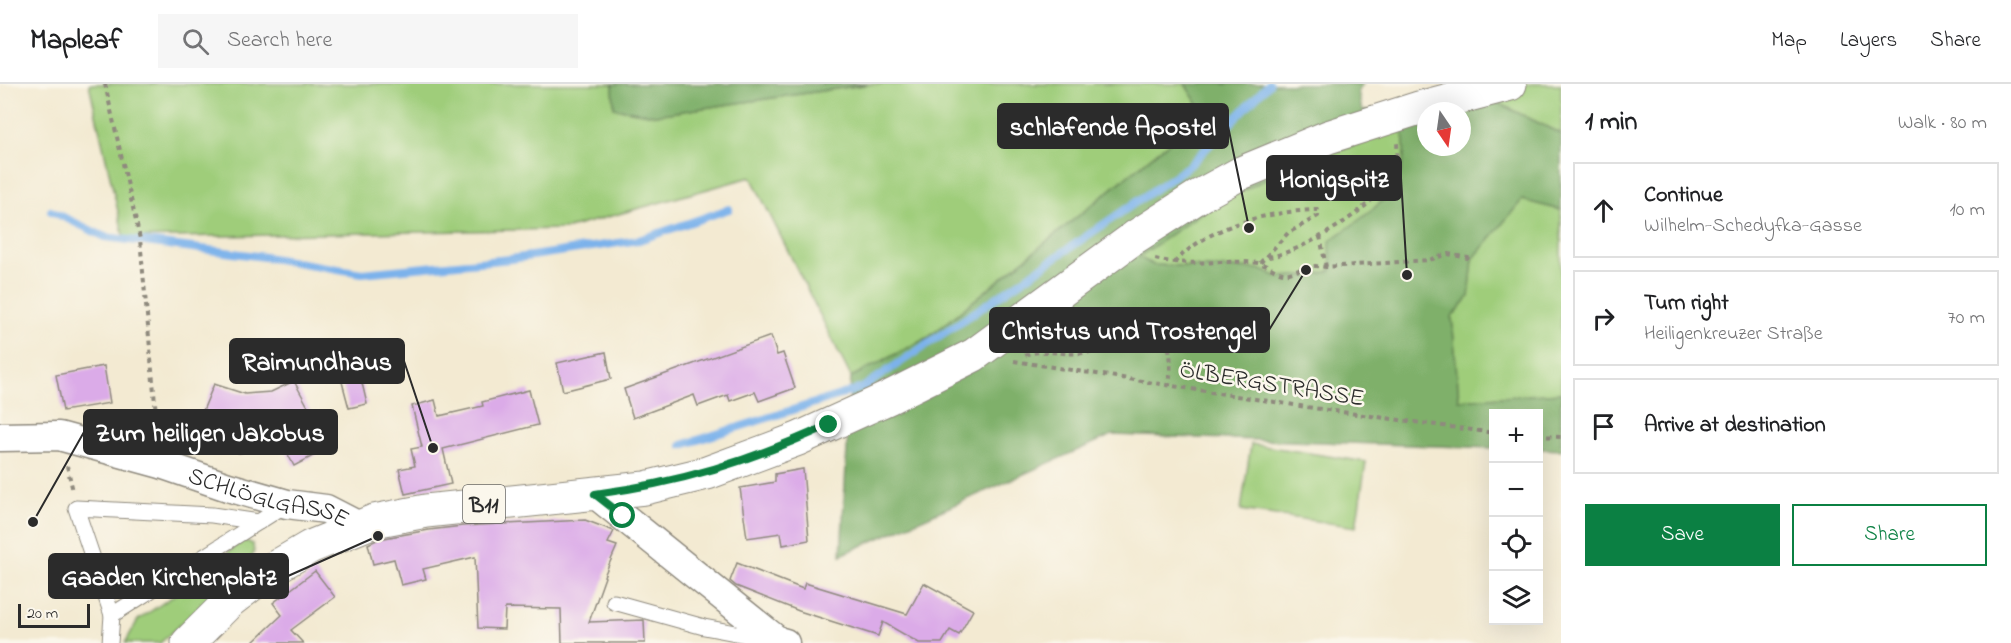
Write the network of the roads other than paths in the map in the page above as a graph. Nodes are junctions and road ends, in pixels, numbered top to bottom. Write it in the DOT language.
graph roads {
  1 [pos="1510,84"];
  2 [pos="0,437"];
  3 [pos="595,494"];
  4 [pos="287,504"];
  5 [pos="259,522"];
  6 [pos="361,527"];
  7 [pos="614,602"];
  8 [pos="112,615"];
  9 [pos="775,637"];
  10 [pos="110,643"];
  11 [pos="188,643"];
  1 -- 3 [label="main road, B11"];
  2 -- 4 [label="street, SCHLÖGLGASSE"];
  3 -- 6 [label="main road, B11"];
  3 -- 9 [label="street"];
  4 -- 5 [label="lane"];
  4 -- 6 [label="street, SCHLÖGLGASSE"];
  5 -- 8 [label="lane"];
  5 -- 8 [label="lane"];
  6 -- 11 [label="main road, B11"];
  7 -- 9 [label="lane"];
  8 -- 10 [label="lane"];
}
